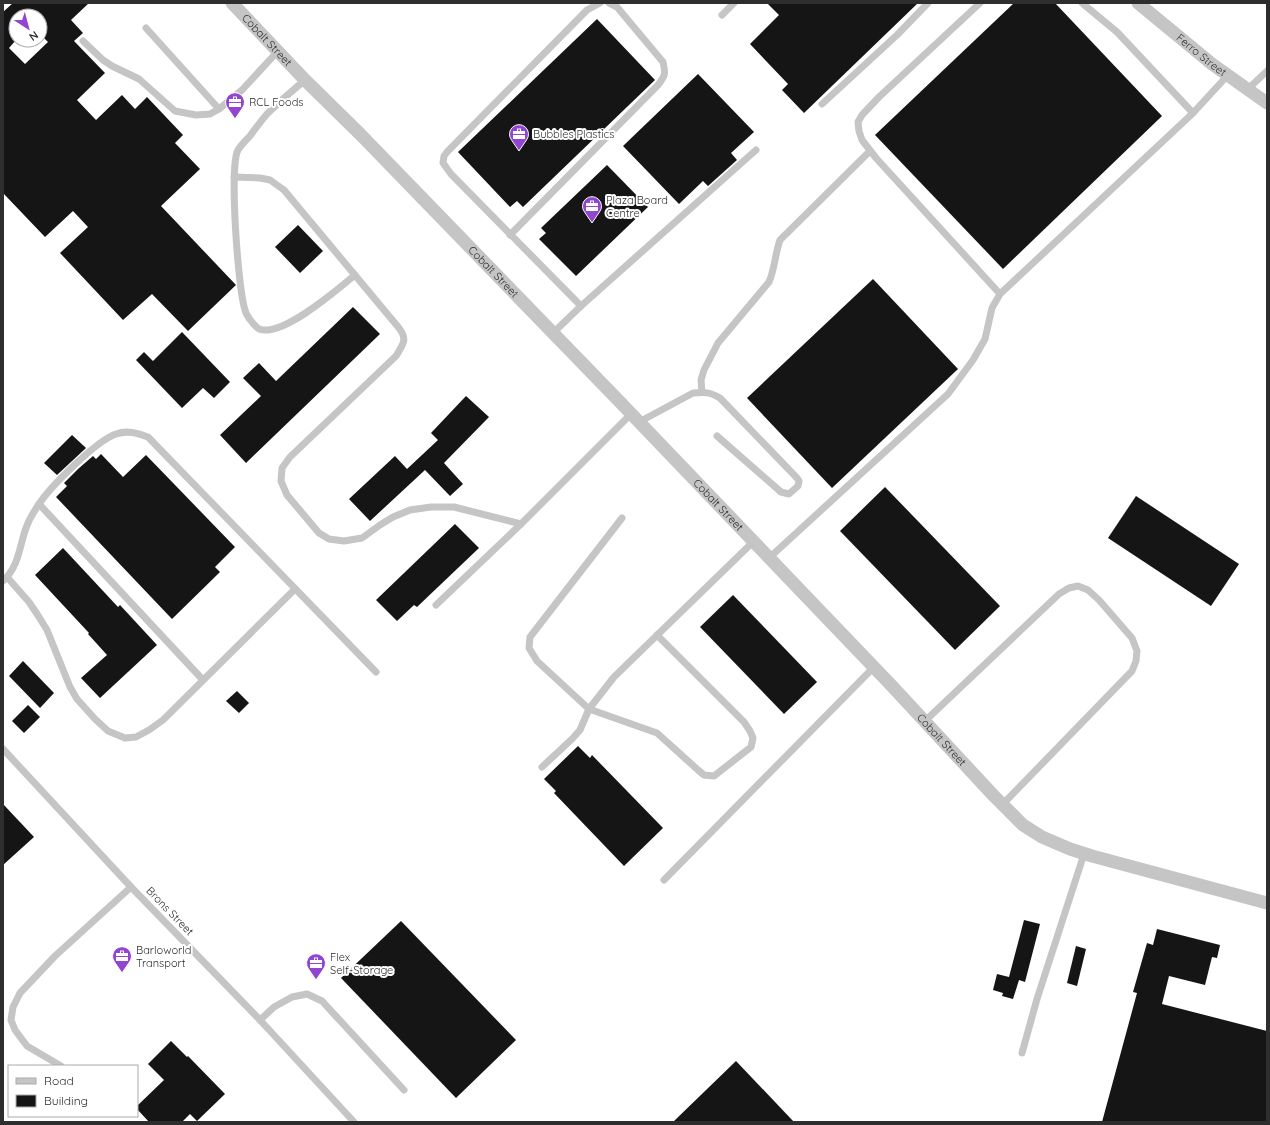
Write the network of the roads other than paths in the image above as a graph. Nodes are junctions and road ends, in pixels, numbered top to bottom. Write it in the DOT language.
graph roads {
  1 [pos="232,3"];
  2 [pos="600,3"];
  3 [pos="609,3"];
  4 [pos="734,3"];
  5 [pos="928,3"];
  6 [pos="980,3"];
  7 [pos="1082,3"];
  8 [pos="1138,3"];
  9 [pos="722,15"];
  10 [pos="146,28"];
  11 [pos="84,41"];
  12 [pos="278,51"];
  13 [pos="1267,71"];
  14 [pos="1228,75"];
  15 [pos="305,80"];
  16 [pos="1248,89"];
  17 [pos="1267,103"];
  18 [pos="822,104"];
  19 [pos="219,109"];
  20 [pos="1193,113"];
  21 [pos="756,150"];
  22 [pos="870,151"];
  23 [pos="234,177"];
  24 [pos="510,235"];
  25 [pos="355,275"];
  26 [pos="1000,294"];
  27 [pos="581,306"];
  28 [pos="553,333"];
  29 [pos="702,392"];
  30 [pos="635,418"];
  31 [pos="717,436"];
  32 [pos="39,504"];
  33 [pos="622,518"];
  34 [pos="521,524"];
  35 [pos="754,542"];
  36 [pos="769,558"];
  37 [pos="5,579"];
  38 [pos="295,589"];
  39 [pos="436,604"];
  40 [pos="657,635"];
  41 [pos="874,667"];
  42 [pos="376,672"];
  43 [pos="203,680"];
  44 [pos="589,709"];
  45 [pos="925,721"];
  46 [pos="3,749"];
  47 [pos="542,767"];
  48 [pos="1003,804"];
  49 [pos="1084,854"];
  50 [pos="664,880"];
  51 [pos="131,887"];
  52 [pos="1267,903"];
  53 [pos="260,1020"];
  54 [pos="1022,1053"];
  55 [pos="59,1065"];
  56 [pos="404,1090"];
  57 [pos="354,1122"];
  1 -- 12 [label="street, Cobalt Street"];
  2 -- 24 [label="lane"];
  3 -- 24 [label="lane"];
  4 -- 9 [label="lane"];
  5 -- 18 [label="lane"];
  6 -- 22 [label="lane"];
  7 -- 20 [label="lane"];
  8 -- 14 [label="street, Ferro Street"];
  10 -- 19 [label="lane"];
  11 -- 19 [label="lane"];
  12 -- 15 [label="street, Cobalt Street"];
  12 -- 19 [label="lane"];
  13 -- 16 [label="lane"];
  14 -- 16 [label="street, Ferro Street"];
  14 -- 20 [label="lane"];
  15 -- 23 [label="lane"];
  15 -- 28 [label="street, Cobalt Street"];
  16 -- 17 [label="street, Ferro Street"];
  20 -- 26 [label="lane"];
  21 -- 27 [label="lane"];
  22 -- 26 [label="lane"];
  22 -- 29 [label="lane"];
  23 -- 25 [label="lane"];
  23 -- 25 [label="lane"];
  24 -- 27 [label="lane"];
  25 -- 34 [label="lane"];
  26 -- 36 [label="lane"];
  27 -- 28 [label="lane"];
  28 -- 30 [label="street, Cobalt Street"];
  29 -- 30 [label="lane"];
  29 -- 31 [label="lane"];
  30 -- 34 [label="lane"];
  30 -- 35 [label="street, Cobalt Street"];
  32 -- 37 [label="lane"];
  32 -- 38 [label="lane"];
  32 -- 43 [label="lane"];
  33 -- 44 [label="lane"];
  34 -- 39 [label="lane"];
  35 -- 36 [label="street, Cobalt Street"];
  35 -- 40 [label="lane"];
  36 -- 41 [label="street, Cobalt Street"];
  37 -- 43 [label="lane"];
  38 -- 42 [label="lane"];
  38 -- 43 [label="lane"];
  40 -- 44 [label="lane"];
  40 -- 44 [label="lane"];
  41 -- 45 [label="street, Cobalt Street"];
  41 -- 50 [label="lane"];
  44 -- 47 [label="lane"];
  45 -- 48 [label="street, Cobalt Street"];
  45 -- 48 [label="lane"];
  46 -- 51 [label="lane, Brons Street"];
  48 -- 49 [label="street, Cobalt Street"];
  49 -- 52 [label="street, Cobalt Street"];
  49 -- 54 [label="lane"];
  51 -- 53 [label="lane, Brons Street"];
  51 -- 55 [label="lane"];
  53 -- 56 [label="lane"];
  53 -- 57 [label="lane, Brons Street"];
}
